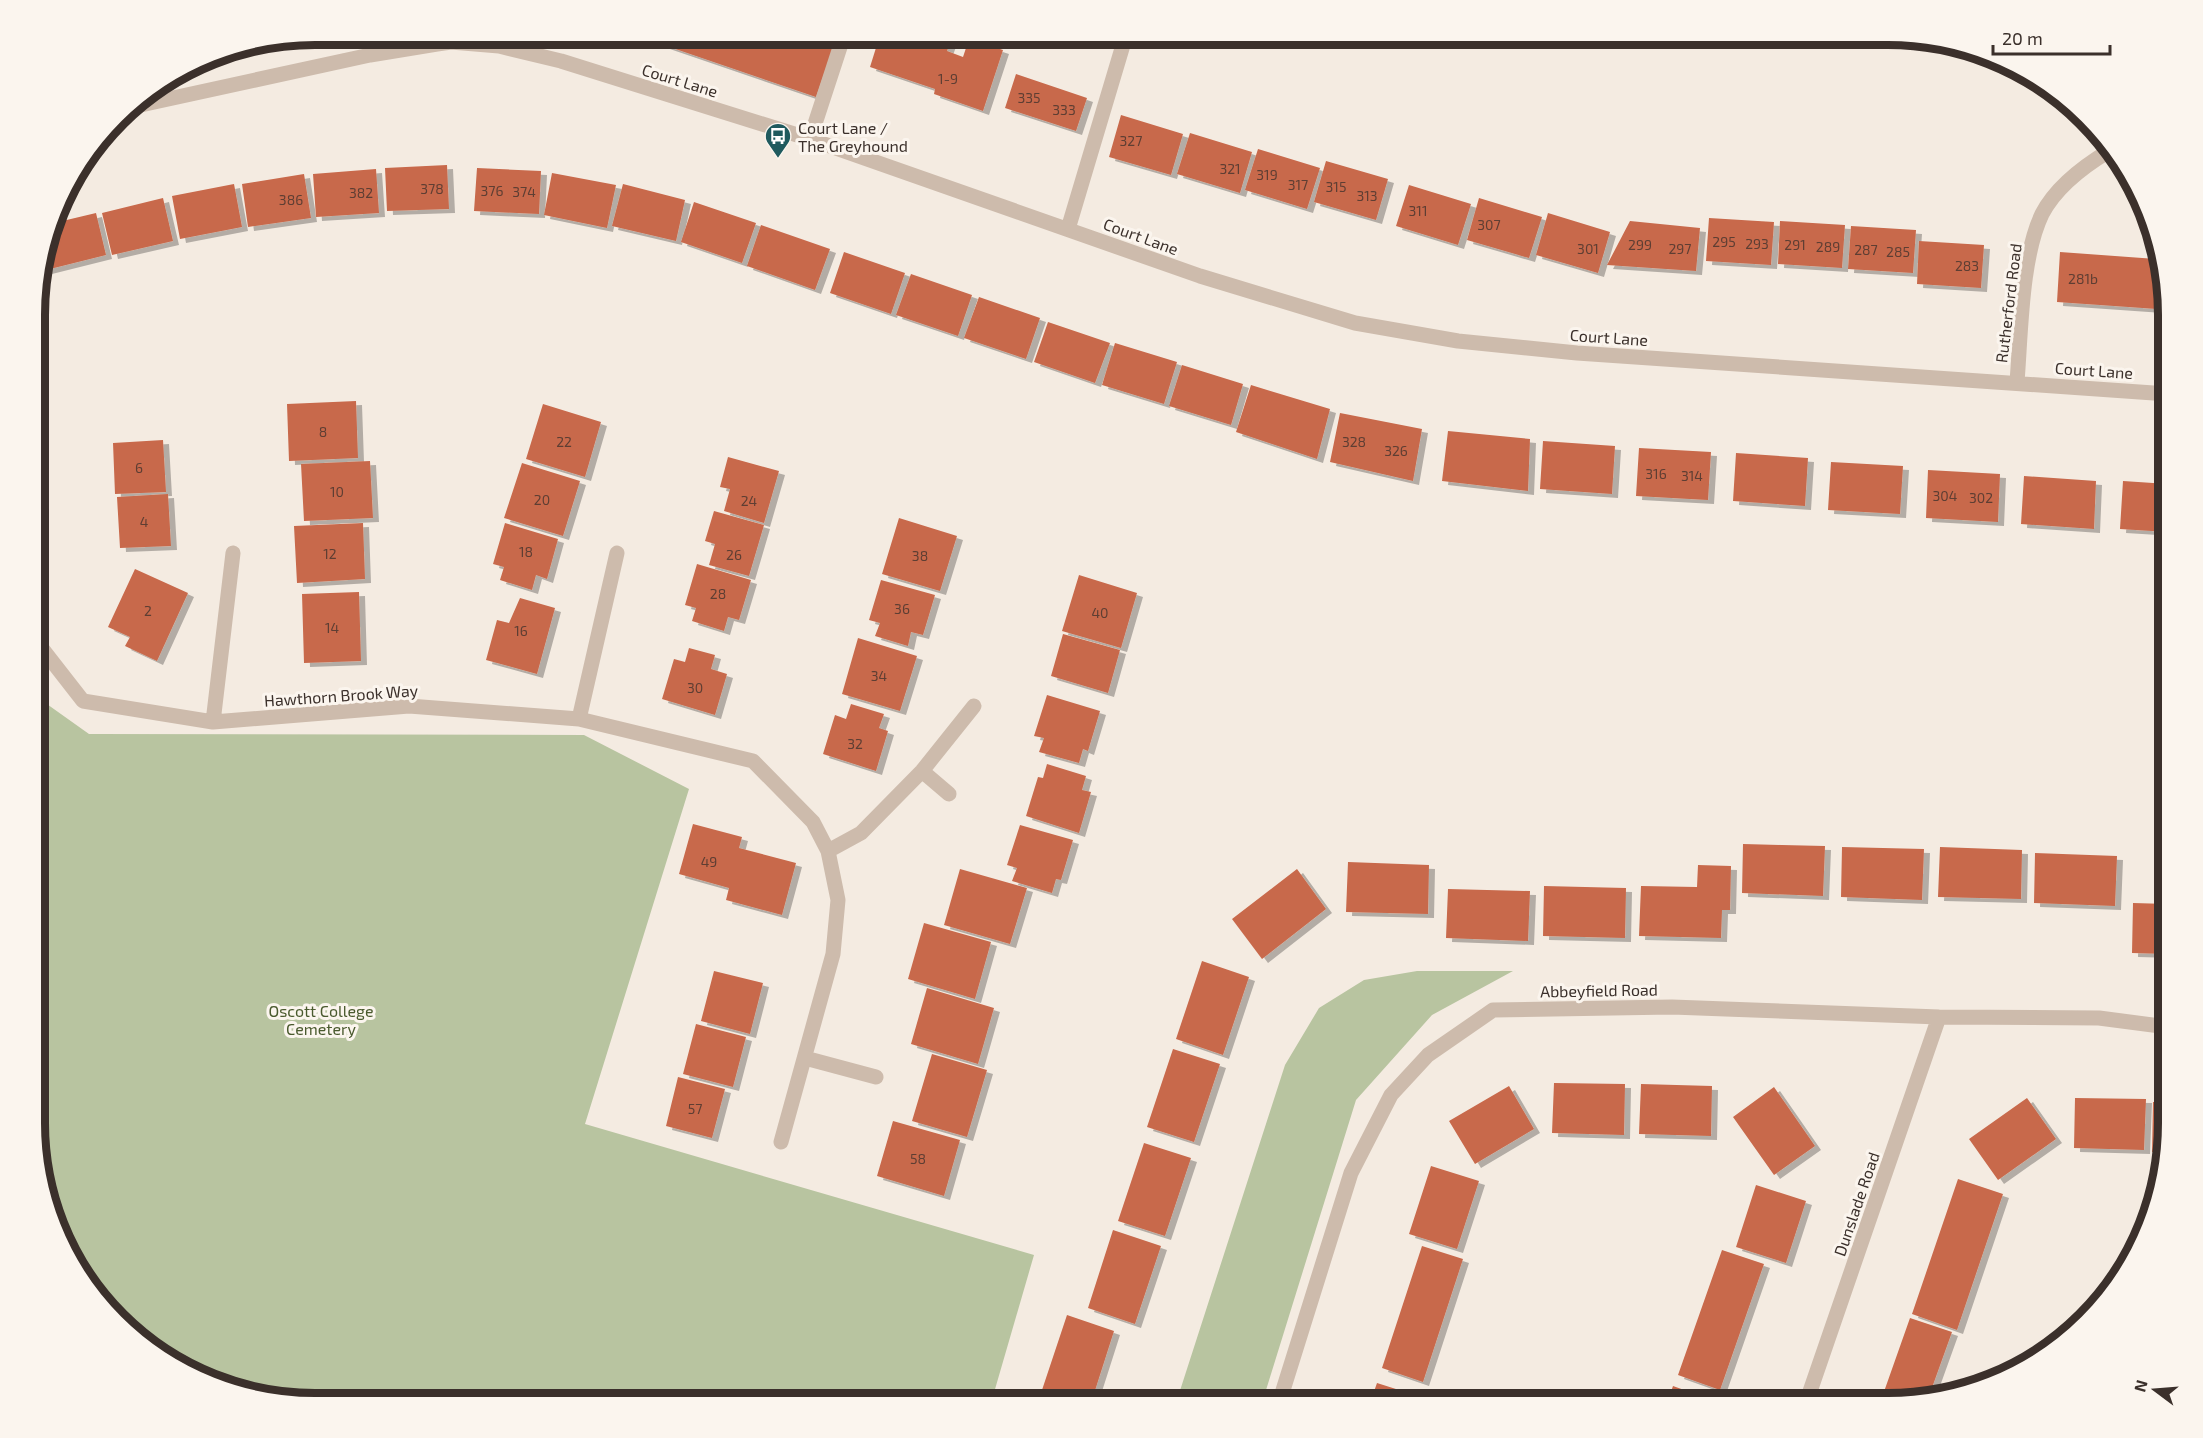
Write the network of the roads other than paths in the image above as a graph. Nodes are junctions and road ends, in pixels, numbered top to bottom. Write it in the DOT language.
graph roads {
  1 [pos="431,45"];
  2 [pos="516,45"];
  3 [pos="840,45"];
  4 [pos="1123,45"];
  5 [pos="147,104"];
  6 [pos="810,139"];
  7 [pos="2104,153"];
  8 [pos="1068,229"];
  9 [pos="2017,382"];
  10 [pos="2158,393"];
  11 [pos="233,553"];
  12 [pos="617,553"];
  13 [pos="45,652"];
  14 [pos="974,706"];
  15 [pos="579,718"];
  16 [pos="213,722"];
  17 [pos="922,771"];
  18 [pos="949,794"];
  19 [pos="828,851"];
  20 [pos="1939,1017"];
  21 [pos="2158,1026"];
  22 [pos="805,1058"];
  23 [pos="876,1077"];
  24 [pos="782,1142"];
  25 [pos="1282,1393"];
  26 [pos="1809,1393"];
  1 -- 5 [label="street, Court Lane"];
  2 -- 6 [label="street, Court Lane"];
  3 -- 6 [label="street"];
  4 -- 8 [label="street"];
  6 -- 8 [label="street, Court Lane"];
  7 -- 9 [label="street, Rutherford Road"];
  8 -- 9 [label="street, Court Lane"];
  9 -- 10 [label="street, Court Lane"];
  11 -- 16 [label="street"];
  12 -- 15 [label="street"];
  13 -- 16 [label="street, Hawthorn Brook Way"];
  14 -- 17 [label="street"];
  15 -- 16 [label="street, Hawthorn Brook Way"];
  15 -- 19 [label="street, Hawthorn Brook Way"];
  17 -- 18 [label="street"];
  17 -- 19 [label="street"];
  19 -- 22 [label="street, Hawthorn Brook Way"];
  20 -- 21 [label="street, Abbeyfield Road"];
  20 -- 25 [label="street, Abbeyfield Road"];
  20 -- 26 [label="street, Dunslade Road"];
  22 -- 23 [label="street"];
  22 -- 24 [label="street, Hawthorn Brook Way"];
}
